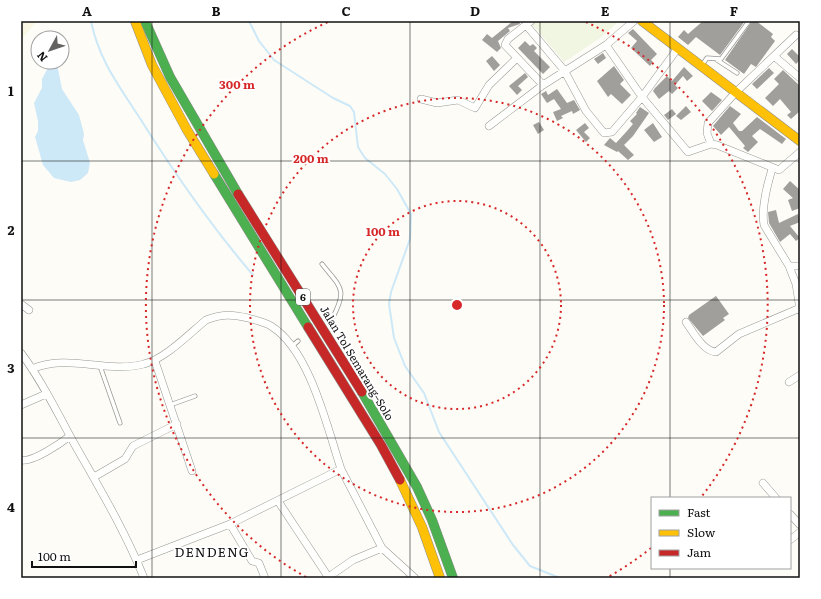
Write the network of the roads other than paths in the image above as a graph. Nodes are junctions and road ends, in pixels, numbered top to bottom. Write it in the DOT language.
graph roads {
  1 [pos="135,21"];
  2 [pos="145,21"];
  3 [pos="634,21"];
  4 [pos="642,21"];
  5 [pos="749,21"];
  6 [pos="529,23"];
  7 [pos="796,34"];
  8 [pos="606,45"];
  9 [pos="678,48"];
  10 [pos="774,56"];
  11 [pos="517,58"];
  12 [pos="717,60"];
  13 [pos="702,66"];
  14 [pos="564,70"];
  15 [pos="737,73"];
  16 [pos="800,78"];
  17 [pos="542,85"];
  18 [pos="736,92"];
  19 [pos="642,97"];
  20 [pos="421,100"];
  21 [pos="489,126"];
  22 [pos="800,141"];
  23 [pos="711,144"];
  24 [pos="800,152"];
  25 [pos="772,169"];
  26 [pos="322,264"];
  27 [pos="789,266"];
  28 [pos="800,266"];
  29 [pos="21,304"];
  30 [pos="800,309"];
  31 [pos="29,310"];
  32 [pos="332,319"];
  33 [pos="686,322"];
  34 [pos="298,341"];
  35 [pos="291,347"];
  36 [pos="21,353"];
  37 [pos="155,361"];
  38 [pos="99,365"];
  39 [pos="32,369"];
  40 [pos="800,374"];
  41 [pos="789,382"];
  42 [pos="46,394"];
  43 [pos="195,396"];
  44 [pos="21,404"];
  45 [pos="169,406"];
  46 [pos="120,423"];
  47 [pos="177,424"];
  48 [pos="70,436"];
  49 [pos="21,460"];
  50 [pos="341,469"];
  51 [pos="192,471"];
  52 [pos="94,477"];
  53 [pos="763,484"];
  54 [pos="775,497"];
  55 [pos="278,501"];
  56 [pos="791,515"];
  57 [pos="230,524"];
  58 [pos="800,525"];
  59 [pos="800,532"];
  60 [pos="791,539"];
  61 [pos="382,548"];
  62 [pos="136,560"];
  63 [pos="144,578"];
  64 [pos="265,578"];
  65 [pos="328,578"];
  66 [pos="416,578"];
  67 [pos="440,578"];
  68 [pos="453,578"];
  1 -- 67 [label="main road, Jalan Tol Semarang–Solo / 6"];
  2 -- 68 [label="main road, Jalan Tol Semarang–Solo / 6"];
  3 -- 8 [label="street"];
  4 -- 9 [label="main road"];
  5 -- 12 [label="lane"];
  6 -- 11 [label="street"];
  6 -- 14 [label="street"];
  7 -- 10 [label="street"];
  8 -- 14 [label="street"];
  8 -- 19 [label="street"];
  9 -- 13 [label="main road"];
  9 -- 19 [label="street"];
  10 -- 16 [label="street"];
  10 -- 18 [label="street"];
  11 -- 17 [label="street"];
  11 -- 20 [label="street"];
  12 -- 13 [label="lane"];
  12 -- 15 [label="lane"];
  13 -- 18 [label="main road"];
  14 -- 17 [label="street"];
  14 -- 19 [label="street"];
  17 -- 21 [label="street"];
  18 -- 22 [label="main road"];
  18 -- 23 [label="street"];
  19 -- 23 [label="street"];
  23 -- 25 [label="street"];
  24 -- 25 [label="street"];
  25 -- 27 [label="street"];
  26 -- 32 [label="lane"];
  27 -- 28 [label="street"];
  27 -- 30 [label="street"];
  29 -- 31 [label="street"];
  30 -- 33 [label="street"];
  34 -- 35 [label="lane"];
  35 -- 37 [label="street"];
  35 -- 50 [label="street"];
  36 -- 39 [label="street"];
  37 -- 38 [label="street"];
  37 -- 45 [label="street"];
  38 -- 39 [label="street"];
  38 -- 46 [label="lane"];
  39 -- 42 [label="street"];
  40 -- 41 [label="street"];
  42 -- 44 [label="street"];
  42 -- 48 [label="street"];
  43 -- 45 [label="lane"];
  45 -- 47 [label="street"];
  47 -- 51 [label="street"];
  47 -- 52 [label="street"];
  48 -- 49 [label="street"];
  48 -- 52 [label="street"];
  50 -- 55 [label="street"];
  50 -- 61 [label="street"];
  52 -- 62 [label="street"];
  53 -- 54 [label="street"];
  55 -- 57 [label="street"];
  55 -- 65 [label="street"];
  56 -- 58 [label="street"];
  57 -- 62 [label="street"];
  57 -- 64 [label="street"];
  59 -- 60 [label="street"];
  61 -- 65 [label="street"];
  61 -- 66 [label="street"];
  62 -- 63 [label="street"];
}
